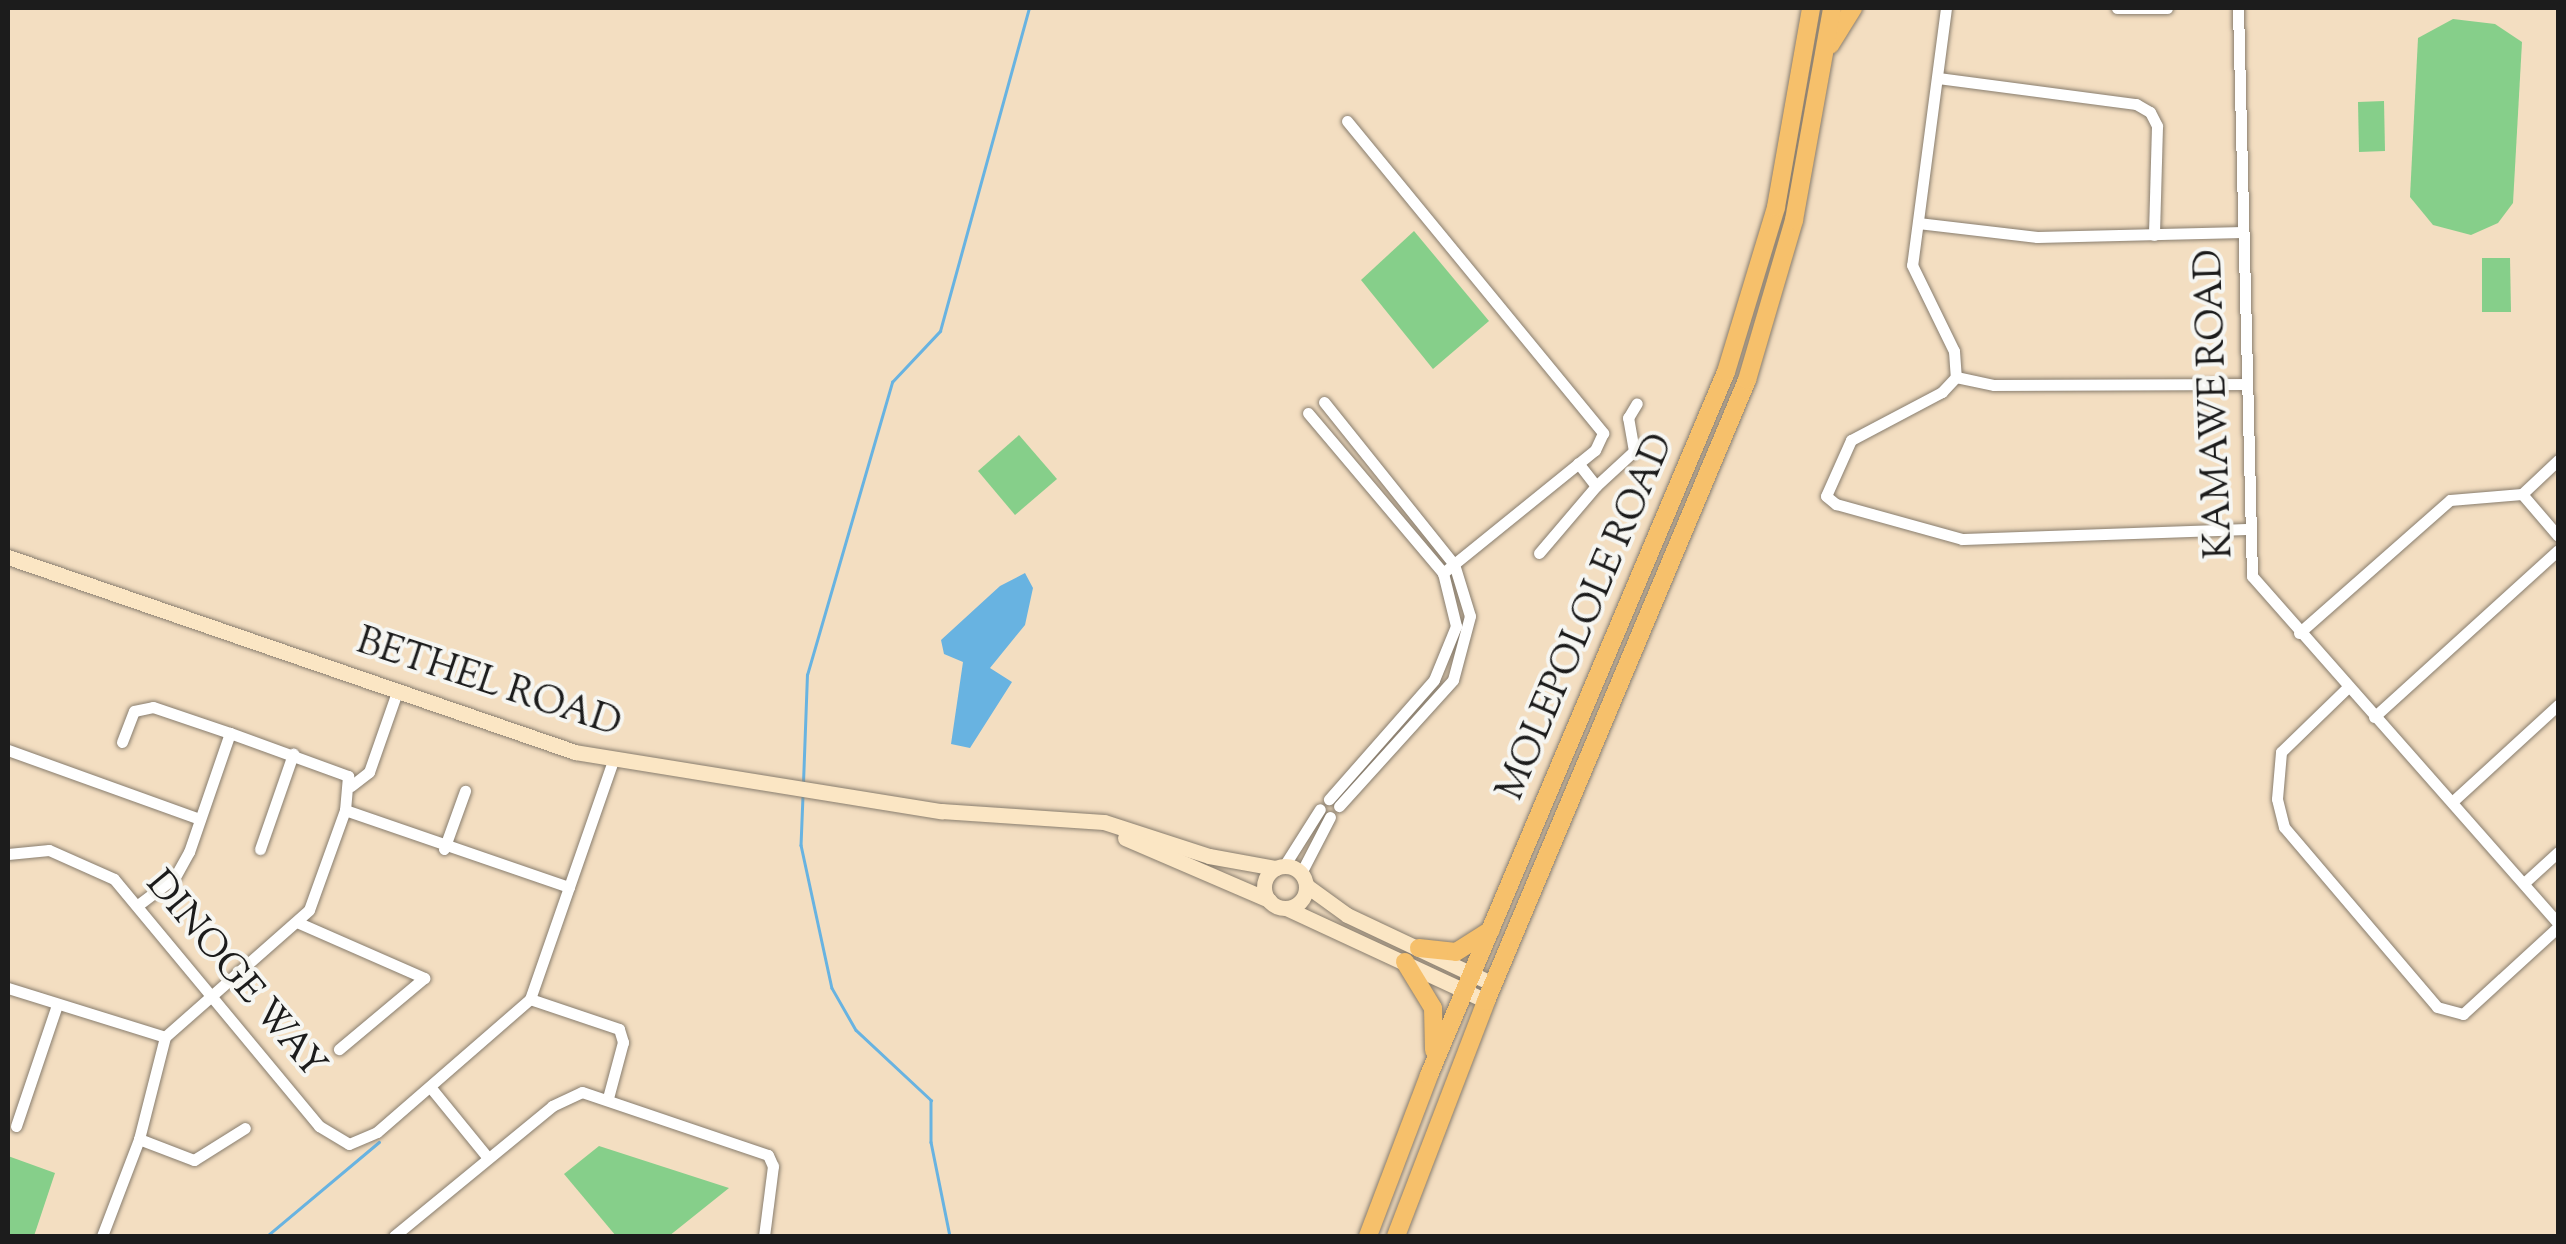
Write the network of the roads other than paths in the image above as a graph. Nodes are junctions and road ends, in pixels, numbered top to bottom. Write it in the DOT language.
graph roads {
  1 [pos="1811,8"];
  2 [pos="1832,8"];
  3 [pos="1853,8"];
  4 [pos="1946,8"];
  5 [pos="2121,8"];
  6 [pos="2168,8"];
  7 [pos="2238,8"];
  8 [pos="1827,50"];
  9 [pos="1938,78"];
  10 [pos="1348,121"];
  11 [pos="1918,223"];
  12 [pos="2242,232"];
  13 [pos="2154,236"];
  14 [pos="1956,377"];
  15 [pos="2245,384"];
  16 [pos="1324,402"];
  17 [pos="1636,403"];
  18 [pos="1308,413"];
  19 [pos="2558,460"];
  20 [pos="1578,463"];
  21 [pos="1596,486"];
  22 [pos="2522,494"];
  23 [pos="2248,529"];
  24 [pos="2558,536"];
  25 [pos="2558,550"];
  26 [pos="1539,553"];
  27 [pos="8,557"];
  28 [pos="1454,564"];
  29 [pos="1443,573"];
  30 [pos="2299,633"];
  31 [pos="2346,688"];
  32 [pos="397,692"];
  33 [pos="2558,705"];
  34 [pos="2374,717"];
  35 [pos="230,733"];
  36 [pos="122,742"];
  37 [pos="8,750"];
  38 [pos="293,754"];
  39 [pos="613,761"];
  40 [pos="350,786"];
  41 [pos="465,791"];
  42 [pos="2452,802"];
  43 [pos="346,810"];
  44 [pos="200,819"];
  45 [pos="1085,821"];
  46 [pos="260,849"];
  47 [pos="444,849"];
  48 [pos="2558,852"];
  49 [pos="8,854"];
  50 [pos="1280,867"];
  51 [pos="1304,879"];
  52 [pos="2524,884"];
  53 [pos="569,887"];
  54 [pos="1269,900"];
  55 [pos="138,905"];
  56 [pos="1286,908"];
  57 [pos="1347,916"];
  58 [pos="299,923"];
  59 [pos="2558,924"];
  60 [pos="1496,926"];
  61 [pos="1339,932"];
  62 [pos="1406,955"];
  63 [pos="1470,983"];
  64 [pos="8,988"];
  65 [pos="1490,992"];
  66 [pos="212,996"];
  67 [pos="530,999"];
  68 [pos="57,1006"];
  69 [pos="165,1037"];
  70 [pos="339,1049"];
  71 [pos="1429,1075"];
  72 [pos="430,1088"];
  73 [pos="608,1098"];
  74 [pos="16,1126"];
  75 [pos="245,1128"];
  76 [pos="139,1139"];
  77 [pos="488,1158"];
  78 [pos="102,1236"];
  79 [pos="394,1236"];
  80 [pos="764,1236"];
  81 [pos="1368,1236"];
  82 [pos="1396,1236"];
  1 -- 60 [label="main road, MOLEPOLOLE ROAD"];
  2 -- 8 [label="main road, MOLEPOLOLE ROAD"];
  3 -- 8 [label="main road"];
  4 -- 9 [label="street"];
  5 -- 6 [label="street"];
  7 -- 12 [label="street, KAMAWE ROAD"];
  8 -- 65 [label="main road, MOLEPOLOLE ROAD"];
  9 -- 11 [label="street"];
  9 -- 13 [label="street"];
  10 -- 20 [label="street"];
  11 -- 13 [label="street"];
  11 -- 14 [label="street"];
  12 -- 13 [label="street"];
  12 -- 15 [label="street, KAMAWE ROAD"];
  14 -- 15 [label="street"];
  14 -- 23 [label="street"];
  15 -- 23 [label="street, KAMAWE ROAD"];
  16 -- 28 [label="street"];
  17 -- 21 [label="street"];
  18 -- 29 [label="street"];
  19 -- 22 [label="street"];
  20 -- 21 [label="street"];
  20 -- 28 [label="street"];
  21 -- 26 [label="street"];
  22 -- 24 [label="street"];
  22 -- 30 [label="street"];
  23 -- 30 [label="street, KAMAWE ROAD"];
  25 -- 34 [label="street"];
  27 -- 32 [label="street, BETHEL ROAD"];
  28 -- 29 [label="street"];
  28 -- 29 [label="street"];
  30 -- 31 [label="street, KAMAWE ROAD"];
  31 -- 34 [label="street, KAMAWE ROAD"];
  31 -- 59 [label="street"];
  32 -- 39 [label="street, BETHEL ROAD"];
  32 -- 40 [label="street"];
  33 -- 42 [label="street"];
  34 -- 42 [label="street, KAMAWE ROAD"];
  35 -- 36 [label="street"];
  35 -- 38 [label="street"];
  35 -- 44 [label="street"];
  37 -- 44 [label="street"];
  38 -- 40 [label="street"];
  38 -- 46 [label="street"];
  39 -- 45 [label="street, BETHEL ROAD"];
  39 -- 53 [label="street"];
  40 -- 43 [label="street"];
  41 -- 47 [label="street"];
  42 -- 52 [label="street, KAMAWE ROAD"];
  43 -- 47 [label="street"];
  43 -- 58 [label="street"];
  44 -- 55 [label="street"];
  45 -- 50 [label="street, BETHEL ROAD"];
  45 -- 54 [label="street, BETHEL ROAD"];
  47 -- 53 [label="street"];
  48 -- 52 [label="street"];
  49 -- 55 [label="street, DINOGE WAY"];
  50 -- 51 [label="street"];
  50 -- 51 [label="street"];
  50 -- 54 [label="street"];
  51 -- 56 [label="street"];
  51 -- 57 [label="street"];
  52 -- 59 [label="street, KAMAWE ROAD"];
  53 -- 67 [label="street"];
  54 -- 56 [label="street"];
  55 -- 66 [label="street, DINOGE WAY"];
  56 -- 61 [label="street"];
  57 -- 61 [label="street"];
  57 -- 62 [label="street"];
  58 -- 66 [label="street"];
  58 -- 70 [label="street"];
  60 -- 62 [label="main road"];
  60 -- 63 [label="main road, MOLEPOLOLE ROAD"];
  61 -- 62 [label="street"];
  62 -- 63 [label="street"];
  62 -- 71 [label="main road"];
  63 -- 65 [label="street"];
  63 -- 71 [label="main road, MOLEPOLOLE ROAD"];
  64 -- 68 [label="street"];
  65 -- 82 [label="main road, MOLEPOLOLE ROAD"];
  66 -- 69 [label="street"];
  66 -- 72 [label="street, DINOGE WAY"];
  67 -- 72 [label="street"];
  67 -- 73 [label="street"];
  68 -- 69 [label="street"];
  68 -- 74 [label="street"];
  69 -- 76 [label="street"];
  71 -- 81 [label="main road, MOLEPOLOLE ROAD"];
  72 -- 77 [label="street"];
  73 -- 77 [label="street"];
  73 -- 80 [label="street"];
  75 -- 76 [label="street"];
  76 -- 78 [label="street"];
  77 -- 79 [label="street"];
}
